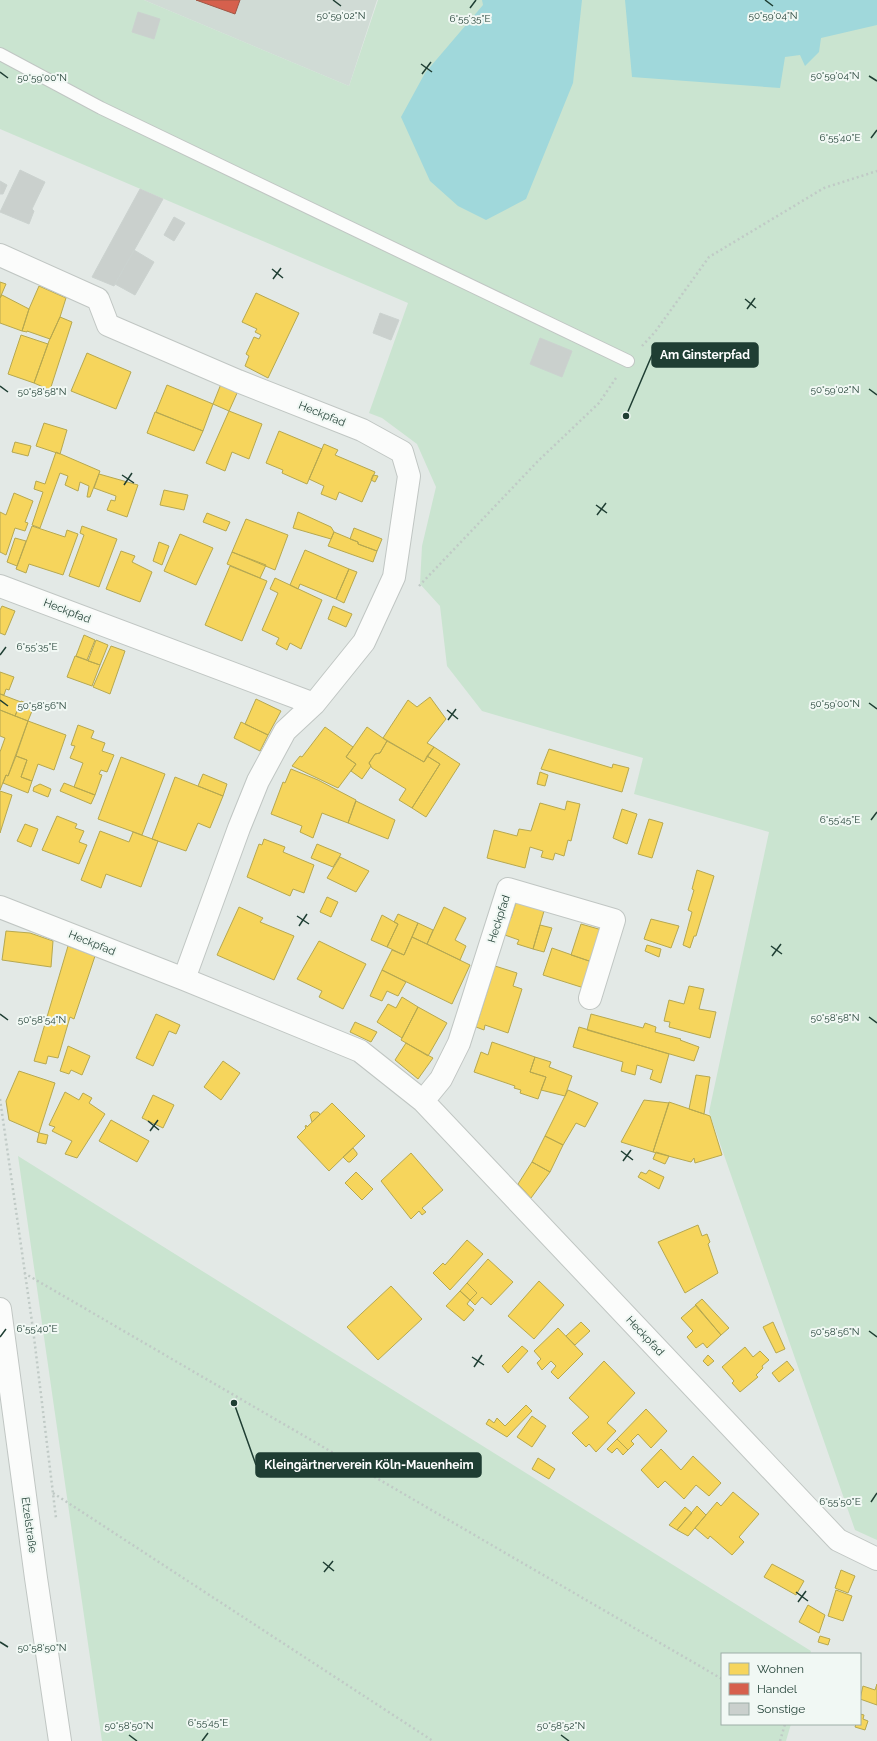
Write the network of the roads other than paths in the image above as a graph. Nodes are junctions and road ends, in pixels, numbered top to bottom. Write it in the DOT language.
graph roads {
  1 [pos="0,54"];
  2 [pos="0,255"];
  3 [pos="628,361"];
  4 [pos="0,586"];
  5 [pos="314,704"];
  6 [pos="0,907"];
  7 [pos="184,979"];
  8 [pos="590,998"];
  9 [pos="423,1100"];
  10 [pos="0,1309"];
  11 [pos="877,1559"];
  12 [pos="60,1741"];
  1 -- 3 [label="lane"];
  2 -- 5 [label="street, Heckpfad"];
  4 -- 5 [label="street, Heckpfad"];
  5 -- 7 [label="street, Heckpfad"];
  6 -- 7 [label="street, Heckpfad"];
  7 -- 9 [label="street, Heckpfad"];
  8 -- 9 [label="street, Heckpfad"];
  9 -- 11 [label="street, Heckpfad"];
  10 -- 12 [label="street, Etzelstraße"];
}
